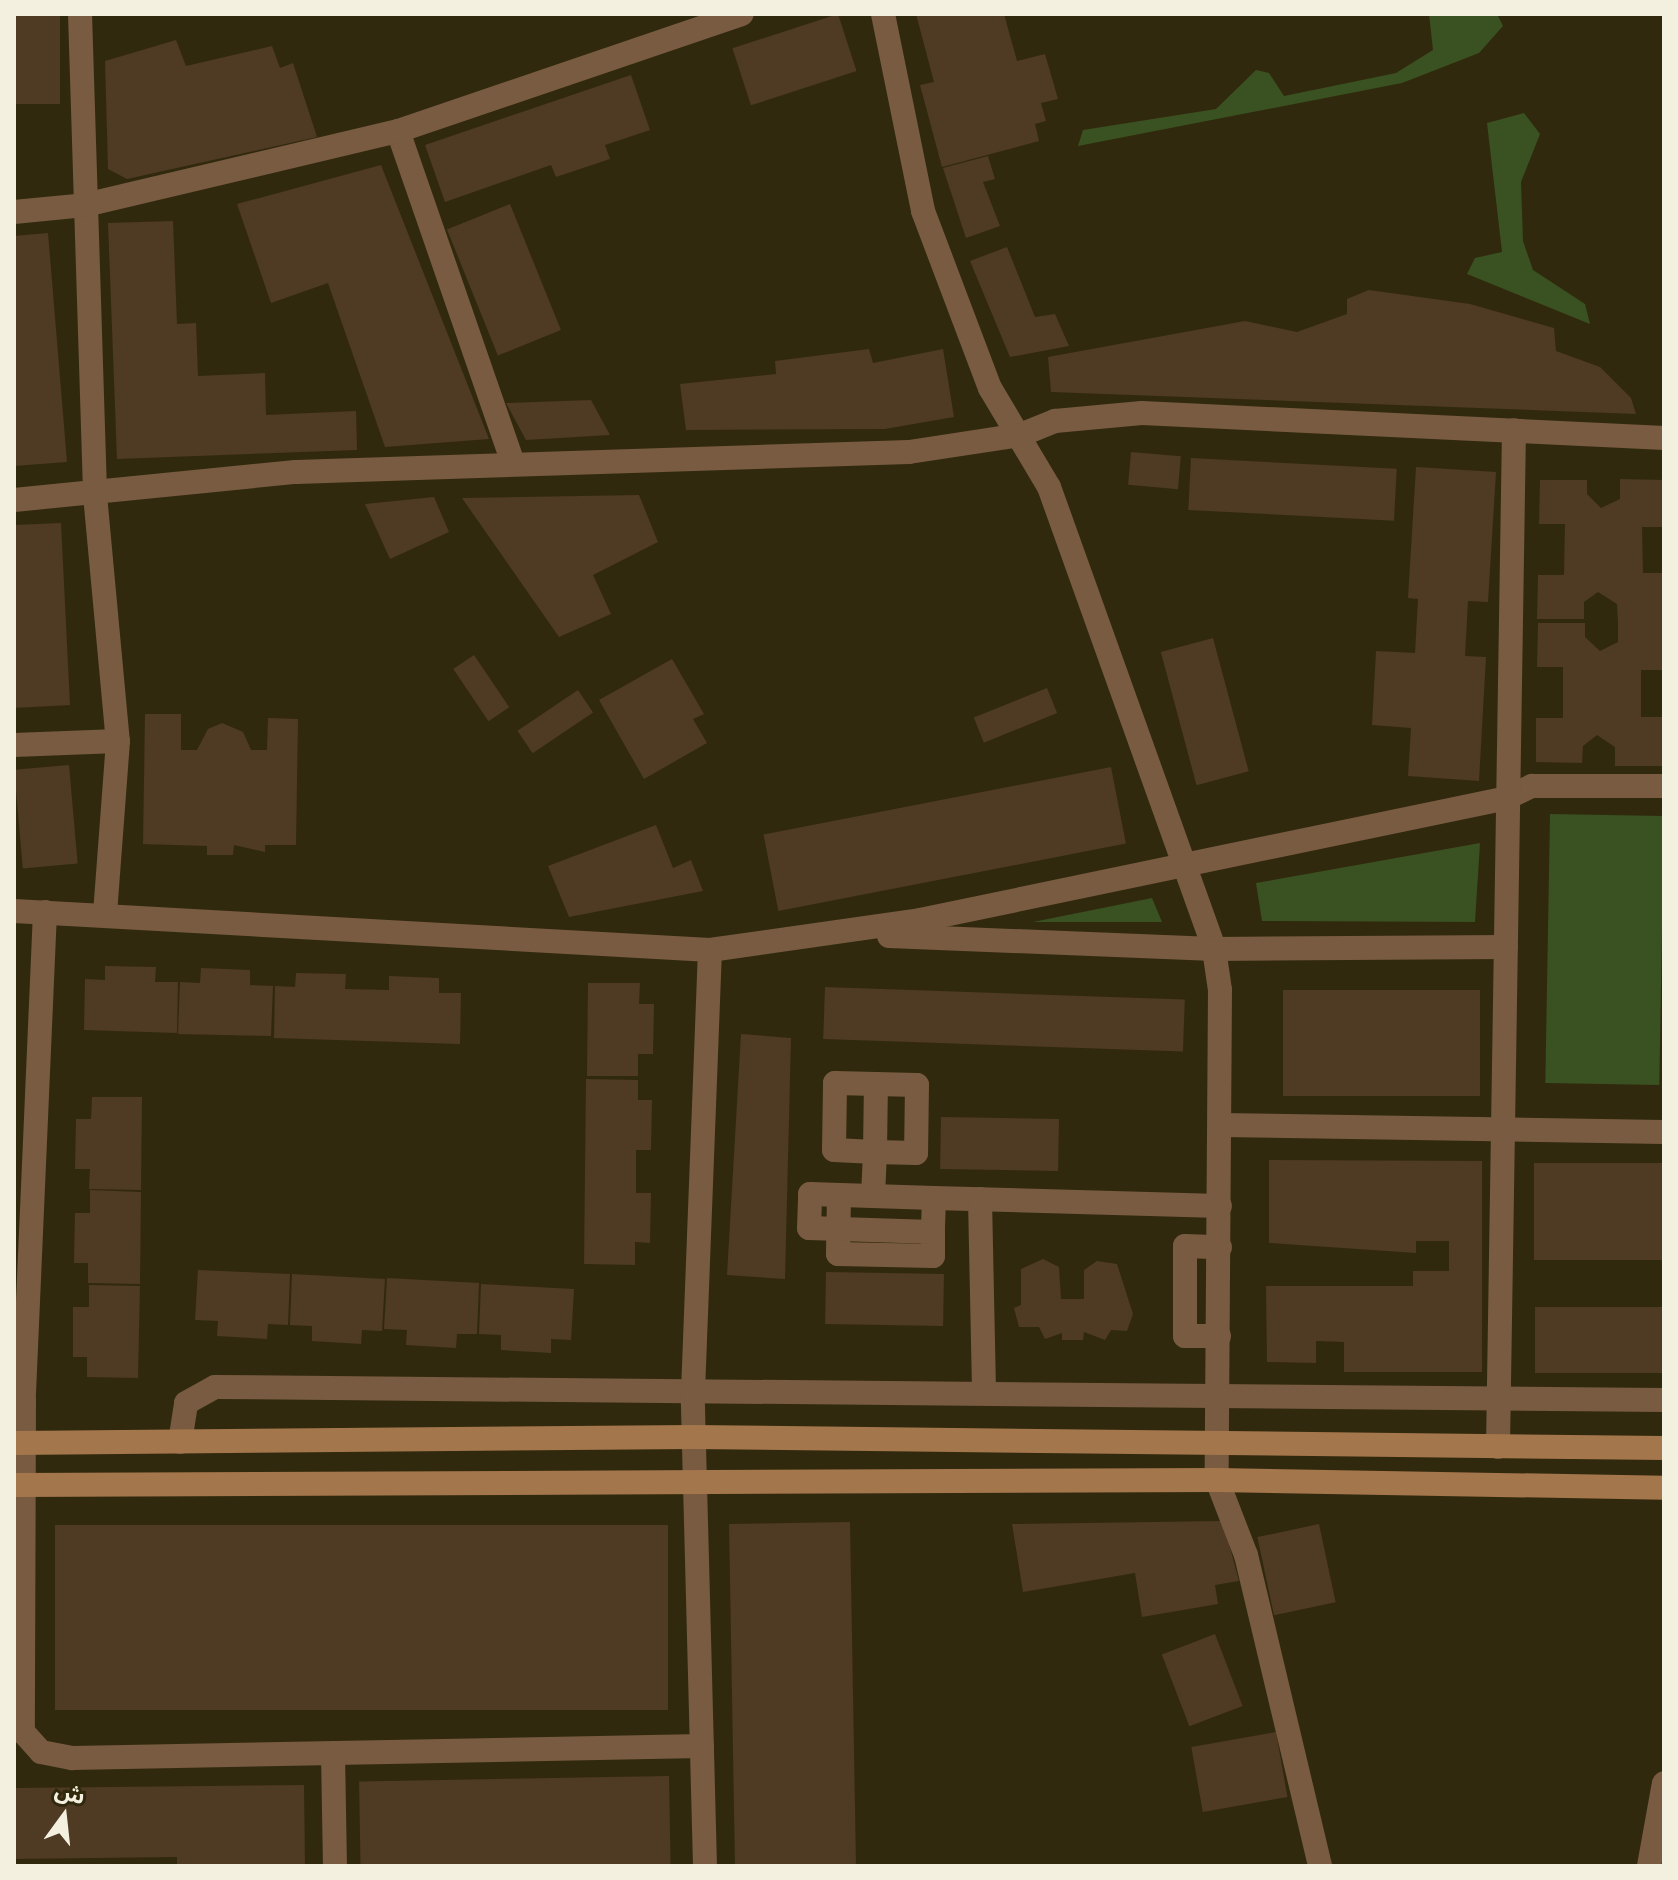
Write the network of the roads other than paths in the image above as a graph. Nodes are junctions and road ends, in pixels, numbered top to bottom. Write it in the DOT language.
graph roads {
  1 [pos="80,14"];
  2 [pos="742,14"];
  3 [pos="883,14"];
  4 [pos="398,131"];
  5 [pos="85,205"];
  6 [pos="14,212"];
  7 [pos="1514,430"];
  8 [pos="1020,435"];
  9 [pos="1664,438"];
  10 [pos="513,464"];
  11 [pos="95,495"];
  12 [pos="14,500"];
  13 [pos="118,741"];
  14 [pos="14,745"];
  15 [pos="1664,786"];
  16 [pos="1507,798"];
  17 [pos="1182,866"];
  18 [pos="14,911"];
  19 [pos="45,912"];
  20 [pos="105,914"];
  21 [pos="830,934"];
  22 [pos="1506,947"];
  23 [pos="1214,949"];
  24 [pos="710,950"];
  25 [pos="876,1084"];
  26 [pos="1221,1125"];
  27 [pos="1503,1131"];
  28 [pos="1664,1132"];
  29 [pos="875,1152"];
  30 [pos="873,1196"];
  31 [pos="934,1198"];
  32 [pos="980,1199"];
  33 [pos="1220,1206"];
  34 [pos="1220,1247"];
  35 [pos="1219,1336"];
  36 [pos="693,1392"];
  37 [pos="984,1393"];
  38 [pos="1218,1394"];
  39 [pos="1497,1398"];
  40 [pos="1664,1400"];
  41 [pos="693,1437"];
  42 [pos="1218,1440"];
  43 [pos="180,1442"];
  44 [pos="19,1443"];
  45 [pos="1498,1447"];
  46 [pos="1664,1448"];
  47 [pos="694,1480"];
  48 [pos="1217,1480"];
  49 [pos="18,1485"];
  50 [pos="1664,1488"];
  51 [pos="16,1659"];
  52 [pos="702,1746"];
  53 [pos="333,1753"];
  54 [pos="1664,1783"];
  55 [pos="335,1866"];
  56 [pos="705,1866"];
  57 [pos="1320,1866"];
  58 [pos="1649,1866"];
  1 -- 5 [label="street"];
  2 -- 4 [label="street"];
  3 -- 8 [label="street"];
  4 -- 5 [label="street"];
  4 -- 10 [label="street"];
  5 -- 6 [label="street"];
  5 -- 11 [label="street"];
  7 -- 8 [label="street"];
  7 -- 9 [label="street"];
  7 -- 16 [label="street"];
  8 -- 10 [label="street"];
  8 -- 17 [label="street"];
  10 -- 11 [label="street"];
  11 -- 12 [label="street"];
  11 -- 13 [label="street"];
  13 -- 14 [label="street"];
  13 -- 20 [label="street"];
  15 -- 16 [label="street"];
  16 -- 17 [label="street"];
  16 -- 22 [label="street"];
  17 -- 21 [label="street"];
  17 -- 23 [label="street"];
  18 -- 19 [label="street"];
  19 -- 20 [label="street"];
  19 -- 44 [label="street"];
  20 -- 24 [label="street"];
  21 -- 23 [label="street"];
  21 -- 24 [label="street"];
  22 -- 23 [label="street"];
  22 -- 27 [label="street"];
  23 -- 26 [label="street"];
  24 -- 36 [label="street"];
  25 -- 29 [label="street"];
  25 -- 29 [label="street"];
  25 -- 29 [label="street"];
  26 -- 27 [label="street"];
  26 -- 33 [label="street"];
  27 -- 28 [label="street"];
  27 -- 39 [label="street"];
  29 -- 30 [label="street"];
  30 -- 31 [label="street"];
  30 -- 31 [label="street"];
  31 -- 32 [label="street"];
  32 -- 33 [label="street"];
  32 -- 37 [label="street"];
  33 -- 34 [label="street"];
  34 -- 35 [label="street"];
  34 -- 35 [label="street"];
  35 -- 38 [label="street"];
  36 -- 37 [label="street"];
  36 -- 41 [label="street"];
  36 -- 43 [label="street"];
  37 -- 38 [label="street"];
  38 -- 39 [label="street"];
  38 -- 42 [label="street"];
  39 -- 40 [label="street"];
  39 -- 45 [label="street"];
  41 -- 42 [label="street"];
  41 -- 43 [label="street"];
  41 -- 47 [label="street"];
  42 -- 45 [label="street"];
  42 -- 48 [label="street"];
  43 -- 44 [label="street"];
  44 -- 49 [label="street"];
  45 -- 46 [label="street"];
  47 -- 48 [label="street"];
  47 -- 49 [label="street"];
  47 -- 52 [label="street"];
  48 -- 50 [label="street"];
  48 -- 57 [label="street"];
  49 -- 51 [label="street"];
  51 -- 53 [label="street"];
  52 -- 53 [label="street"];
  52 -- 56 [label="street"];
  53 -- 55 [label="street"];
  54 -- 58 [label="street"];
}
